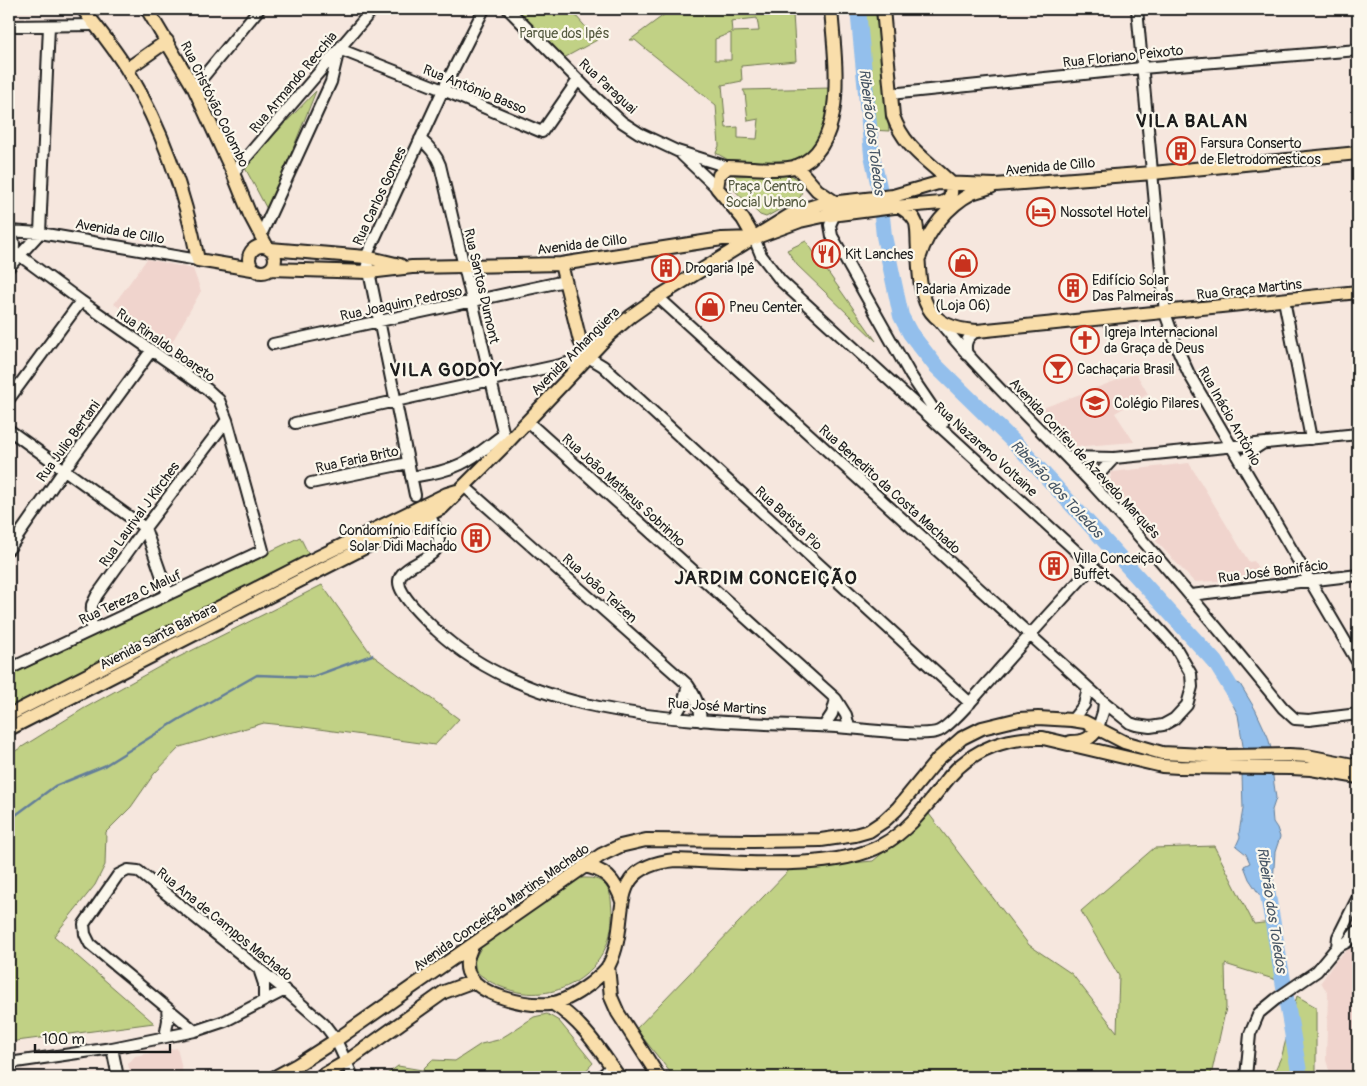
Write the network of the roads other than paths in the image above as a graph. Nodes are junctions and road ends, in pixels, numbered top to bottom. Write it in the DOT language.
graph roads {
  1 [pos="83,9"];
  2 [pos="147,9"];
  3 [pos="259,9"];
  4 [pos="373,9"];
  5 [pos="484,9"];
  6 [pos="508,9"];
  7 [pos="830,9"];
  8 [pos="882,9"];
  9 [pos="1137,9"];
  10 [pos="95,25"];
  11 [pos="9,26"];
  12 [pos="49,26"];
  13 [pos="167,41"];
  14 [pos="339,49"];
  15 [pos="1358,50"];
  16 [pos="152,52"];
  17 [pos="176,57"];
  18 [pos="1142,68"];
  19 [pos="127,69"];
  20 [pos="578,80"];
  21 [pos="194,88"];
  22 [pos="443,90"];
  23 [pos="890,94"];
  24 [pos="420,139"];
  25 [pos="677,151"];
  26 [pos="1358,153"];
  27 [pos="796,166"];
  28 [pos="728,167"];
  29 [pos="233,173"];
  30 [pos="1153,173"];
  31 [pos="951,183"];
  32 [pos="995,185"];
  33 [pos="717,188"];
  34 [pos="895,203"];
  35 [pos="835,209"];
  36 [pos="250,215"];
  37 [pos="10,231"];
  38 [pos="40,233"];
  39 [pos="754,238"];
  40 [pos="266,244"];
  41 [pos="252,250"];
  42 [pos="366,257"];
  43 [pos="198,260"];
  44 [pos="14,261"];
  45 [pos="918,262"];
  46 [pos="561,264"];
  47 [pos="227,265"];
  48 [pos="464,267"];
  49 [pos="252,268"];
  50 [pos="412,268"];
  51 [pos="270,269"];
  52 [pos="369,272"];
  53 [pos="565,281"];
  54 [pos="1358,292"];
  55 [pos="658,297"];
  56 [pos="1284,300"];
  57 [pos="81,301"];
  58 [pos="472,302"];
  59 [pos="1165,313"];
  60 [pos="937,319"];
  61 [pos="379,321"];
  62 [pos="977,331"];
  63 [pos="273,344"];
  64 [pos="151,351"];
  65 [pos="967,356"];
  66 [pos="588,357"];
  67 [pos="911,376"];
  68 [pos="490,380"];
  69 [pos="897,386"];
  70 [pos="9,399"];
  71 [pos="396,401"];
  72 [pos="227,420"];
  73 [pos="527,421"];
  74 [pos="295,423"];
  75 [pos="9,430"];
  76 [pos="1358,434"];
  77 [pos="953,438"];
  78 [pos="1311,439"];
  79 [pos="504,440"];
  80 [pos="1262,443"];
  81 [pos="1231,446"];
  82 [pos="1067,457"];
  83 [pos="1114,458"];
  84 [pos="408,463"];
  85 [pos="1243,467"];
  86 [pos="64,470"];
  87 [pos="411,477"];
  88 [pos="311,483"];
  89 [pos="1091,483"];
  90 [pos="462,488"];
  91 [pos="416,495"];
  92 [pos="430,516"];
  93 [pos="145,528"];
  94 [pos="9,549"];
  95 [pos="264,550"];
  96 [pos="317,564"];
  97 [pos="1093,566"];
  98 [pos="1358,576"];
  99 [pos="1311,580"];
  100 [pos="168,594"];
  101 [pos="1191,595"];
  102 [pos="91,630"];
  103 [pos="1030,634"];
  104 [pos="1358,663"];
  105 [pos="9,669"];
  106 [pos="688,685"];
  107 [pos="1088,688"];
  108 [pos="836,699"];
  109 [pos="1104,702"];
  110 [pos="970,703"];
  111 [pos="1358,714"];
  112 [pos="9,715"];
  113 [pos="674,718"];
  114 [pos="1072,720"];
  115 [pos="701,721"];
  116 [pos="22,723"];
  117 [pos="824,726"];
  118 [pos="849,727"];
  119 [pos="1098,728"];
  120 [pos="9,729"];
  121 [pos="9,733"];
  122 [pos="1061,742"];
  123 [pos="1226,762"];
  124 [pos="1358,766"];
  125 [pos="1358,777"];
  126 [pos="583,866"];
  127 [pos="1358,898"];
  128 [pos="622,901"];
  129 [pos="1358,930"];
  130 [pos="472,946"];
  131 [pos="1337,947"];
  132 [pos="608,966"];
  133 [pos="259,969"];
  134 [pos="474,981"];
  135 [pos="285,990"];
  136 [pos="264,1001"];
  137 [pos="552,1003"];
  138 [pos="167,1008"];
  139 [pos="195,1031"];
  140 [pos="165,1037"];
  141 [pos="336,1040"];
  142 [pos="112,1048"];
  143 [pos="346,1062"];
  144 [pos="9,1063"];
  145 [pos="615,1072"];
  146 [pos="118,1077"];
  147 [pos="275,1077"];
  148 [pos="320,1077"];
  149 [pos="353,1077"];
  150 [pos="601,1077"];
  151 [pos="659,1077"];
  152 [pos="1246,1077"];
  1 -- 10 [label="main road"];
  2 -- 13 [label="main road, Rua Cristóvão Colombo"];
  3 -- 21 [label="street"];
  4 -- 14 [label="street, Rua Armando Recchia"];
  5 -- 22 [label="street, Rua Carlos Gomes"];
  6 -- 20 [label="street, Rua Paraguai"];
  7 -- 27 [label="main road"];
  8 -- 23 [label="main road"];
  9 -- 18 [label="street, Rua Inácio Antônio"];
  10 -- 12 [label="street"];
  10 -- 19 [label="main road"];
  11 -- 12 [label="street"];
  12 -- 38 [label="street"];
  13 -- 16 [label="main road"];
  13 -- 17 [label="main road, Rua Cristóvão Colombo"];
  14 -- 22 [label="street, Rua Antônio Basso"];
  14 -- 29 [label="street, Rua Armando Recchia"];
  14 -- 40 [label="street"];
  15 -- 18 [label="street, Rua Floriano Peixoto"];
  16 -- 17 [label="main road"];
  16 -- 19 [label="main road"];
  17 -- 21 [label="main road, Rua Cristóvão Colombo"];
  18 -- 23 [label="street, Rua Floriano Peixoto"];
  18 -- 30 [label="street, Rua Inácio Antônio"];
  19 -- 43 [label="main road"];
  20 -- 22 [label="street, Rua Antônio Basso"];
  20 -- 25 [label="street, Rua Paraguai"];
  21 -- 29 [label="main road, Rua Cristóvão Colombo"];
  22 -- 24 [label="street, Rua Carlos Gomes"];
  23 -- 31 [label="main road"];
  24 -- 42 [label="street, Rua Carlos Gomes"];
  24 -- 48 [label="street, Rua Santos Dumont"];
  25 -- 28 [label="street, Rua Paraguai"];
  25 -- 33 [label="street, Rua Paraguai"];
  26 -- 30 [label="main road, Avenida de Cillo"];
  27 -- 28 [label="main road, Rua Paraguai"];
  27 -- 35 [label="main road"];
  28 -- 33 [label="main road"];
  29 -- 36 [label="main road, Rua Cristóvão Colombo"];
  30 -- 32 [label="main road, Avenida de Cillo"];
  30 -- 59 [label="street, Rua Inácio Antônio"];
  31 -- 32 [label="main road, Avenida de Cillo"];
  31 -- 34 [label="main road, Avenida de Cillo"];
  31 -- 34 [label="main road"];
  32 -- 45 [label="main road"];
  33 -- 39 [label="main road"];
  34 -- 35 [label="main road, Avenida de Cillo"];
  34 -- 45 [label="main road, Avenida Corifeu de Azevedo Marquês"];
  35 -- 39 [label="main road, Avenida de Cillo"];
  35 -- 67 [label="street"];
  36 -- 40 [label="main road, Rua Cristóvão Colombo"];
  36 -- 41 [label="main road, Rua Cristóvão Colombo"];
  37 -- 38 [label="street, Avenida de Cillo"];
  37 -- 44 [label="street"];
  38 -- 43 [label="street, Avenida de Cillo"];
  38 -- 44 [label="street"];
  39 -- 46 [label="main road, Avenida de Cillo"];
  39 -- 55 [label="main road, Avenida Anhangüera"];
  39 -- 69 [label="street, Rua Nazareno Voltaine"];
  40 -- 41 [label="main road"];
  40 -- 42 [label="main road, Avenida de Cillo"];
  40 -- 51 [label="main road"];
  41 -- 47 [label="main road"];
  41 -- 49 [label="main road"];
  42 -- 50 [label="main road, Avenida de Cillo"];
  42 -- 52 [label="street, Rua Carlos Gomes"];
  43 -- 47 [label="main road, Avenida de Cillo"];
  44 -- 57 [label="street, Rua Rinaldo Boareto"];
  45 -- 60 [label="main road, Avenida Corifeu de Azevedo Marquês"];
  46 -- 48 [label="main road, Avenida de Cillo"];
  46 -- 53 [label="main road"];
  47 -- 49 [label="main road, Avenida de Cillo"];
  48 -- 50 [label="main road, Avenida de Cillo"];
  48 -- 58 [label="street, Rua Santos Dumont"];
  49 -- 51 [label="main road"];
  50 -- 52 [label="main road, Avenida de Cillo"];
  51 -- 52 [label="main road, Avenida de Cillo"];
  52 -- 61 [label="street, Rua Carlos Gomes"];
  53 -- 58 [label="street, Rua Joaquim Pedroso"];
  53 -- 66 [label="main road"];
  54 -- 56 [label="main road, Rua Graça Martins"];
  55 -- 66 [label="main road, Avenida Anhangüera"];
  55 -- 103 [label="street, Rua Benedito da Costa Machado"];
  56 -- 59 [label="main road, Rua Graça Martins"];
  56 -- 78 [label="street"];
  57 -- 64 [label="street, Rua Rinaldo Boareto"];
  57 -- 70 [label="street"];
  58 -- 61 [label="street, Rua Joaquim Pedroso"];
  58 -- 68 [label="street, Rua Santos Dumont"];
  59 -- 62 [label="main road, Rua Graça Martins"];
  59 -- 81 [label="street, Rua Inácio Antônio"];
  60 -- 62 [label="main road, Rua Graça Martins"];
  60 -- 65 [label="street, Avenida Corifeu de Azevedo Marquês"];
  61 -- 63 [label="street, Rua Joaquim Pedroso"];
  61 -- 71 [label="street, Rua Carlos Gomes"];
  62 -- 65 [label="street"];
  64 -- 72 [label="street, Rua Rinaldo Boareto"];
  64 -- 86 [label="street, Rua Julio Bertani"];
  65 -- 82 [label="street, Avenida Corifeu de Azevedo Marquês"];
  66 -- 68 [label="street"];
  66 -- 73 [label="main road, Avenida Anhangüera"];
  66 -- 110 [label="street, Rua Batista Pio"];
  67 -- 69 [label="street"];
  67 -- 77 [label="street"];
  68 -- 71 [label="street"];
  68 -- 79 [label="street, Rua Santos Dumont"];
  69 -- 77 [label="street, Rua Nazareno Voltaine"];
  71 -- 74 [label="street"];
  71 -- 84 [label="street, Rua Carlos Gomes"];
  72 -- 93 [label="street, Rua Laurival J Kirches"];
  72 -- 95 [label="street, Rua Rinaldo Boareto"];
  73 -- 79 [label="main road, Avenida Anhangüera"];
  73 -- 108 [label="street, Rua João Matheus Sobrinho"];
  75 -- 86 [label="street"];
  76 -- 78 [label="street"];
  77 -- 97 [label="street, Rua Nazareno Voltaine"];
  78 -- 80 [label="street"];
  79 -- 87 [label="street"];
  79 -- 90 [label="main road, Avenida Anhangüera"];
  80 -- 81 [label="street"];
  80 -- 85 [label="street"];
  81 -- 83 [label="street"];
  81 -- 85 [label="street, Rua Inácio Antônio"];
  82 -- 83 [label="street"];
  82 -- 89 [label="street, Avenida Corifeu de Azevedo Marquês"];
  83 -- 89 [label="street"];
  84 -- 87 [label="street, Rua Carlos Gomes"];
  84 -- 88 [label="street, Rua Faria Brito"];
  85 -- 99 [label="street, Rua Inácio Antônio"];
  86 -- 93 [label="street"];
  86 -- 94 [label="street, Rua Julio Bertani"];
  87 -- 91 [label="street, Rua Carlos Gomes"];
  89 -- 101 [label="street, Avenida Corifeu de Azevedo Marquês"];
  90 -- 92 [label="main road, Avenida Anhangüera"];
  90 -- 96 [label="main road, Avenida Anhangüera"];
  90 -- 106 [label="street, Rua João Teizen"];
  92 -- 96 [label="main road, Avenida Anhangüera"];
  92 -- 113 [label="street, Rua José Martins"];
  93 -- 100 [label="street"];
  93 -- 102 [label="street, Rua Laurival J Kirches"];
  95 -- 100 [label="street, Rua Tereza C Maluf"];
  96 -- 112 [label="main road, Avenida Santa Bárbara"];
  96 -- 116 [label="main road, Avenida Santa Bárbara"];
  97 -- 103 [label="street, Rua José Martins"];
  97 -- 109 [label="street, Rua Nazareno Voltaine"];
  98 -- 99 [label="street, Rua José Bonifácio"];
  99 -- 101 [label="street, Rua José Bonifácio"];
  99 -- 104 [label="street, Rua Inácio Antônio"];
  100 -- 102 [label="street, Rua Tereza C Maluf"];
  101 -- 111 [label="street, Avenida Corifeu de Azevedo Marquês"];
  102 -- 105 [label="street, Rua Tereza C Maluf"];
  103 -- 107 [label="street, Rua Benedito da Costa Machado"];
  103 -- 110 [label="street, Rua José Martins"];
  106 -- 113 [label="street"];
  106 -- 115 [label="street, Rua João Teizen"];
  107 -- 109 [label="street, Rua Benedito da Costa Machado"];
  107 -- 114 [label="street"];
  108 -- 117 [label="street"];
  108 -- 118 [label="street, Rua João Matheus Sobrinho"];
  109 -- 119 [label="street"];
  110 -- 118 [label="street, Rua José Martins"];
  113 -- 115 [label="street, Rua José Martins"];
  114 -- 119 [label="main road, Avenida Conceição Martins Machado"];
  114 -- 126 [label="main road, Avenida Conceição Martins Machado"];
  115 -- 117 [label="street, Rua José Martins"];
  116 -- 120 [label="main road, Avenida Santa Bárbara"];
  116 -- 121 [label="street"];
  117 -- 118 [label="street, Rua José Martins"];
  119 -- 122 [label="main road"];
  119 -- 123 [label="main road, Avenida Conceição Martins Machado"];
  122 -- 123 [label="main road, Avenida Conceição Martins Machado"];
  122 -- 128 [label="main road, Avenida Conceição Martins Machado"];
  123 -- 124 [label="main road, Avenida Conceição Martins Machado"];
  123 -- 125 [label="main road, Avenida Conceição Martins Machado"];
  126 -- 128 [label="main road"];
  126 -- 130 [label="main road, Avenida Conceição Martins Machado"];
  127 -- 131 [label="street"];
  128 -- 132 [label="main road, Avenida Conceição Martins Machado"];
  129 -- 131 [label="street"];
  130 -- 134 [label="main road"];
  130 -- 141 [label="main road, Avenida Conceição Martins Machado"];
  131 -- 152 [label="street"];
  132 -- 137 [label="main road, Avenida Conceição Martins Machado"];
  132 -- 151 [label="main road"];
  133 -- 135 [label="street, Rua Ana de Campos Machado"];
  133 -- 136 [label="street"];
  133 -- 138 [label="street, Rua Ana de Campos Machado"];
  134 -- 137 [label="main road, Avenida Conceição Martins Machado"];
  134 -- 143 [label="main road"];
  135 -- 136 [label="street"];
  135 -- 141 [label="street, Rua Ana de Campos Machado"];
  136 -- 139 [label="street"];
  137 -- 145 [label="main road"];
  138 -- 139 [label="street, Rua Ana de Campos Machado"];
  138 -- 140 [label="street"];
  139 -- 140 [label="street"];
  140 -- 142 [label="street"];
  141 -- 143 [label="street, Rua Ana de Campos Machado"];
  141 -- 147 [label="main road, Avenida Conceição Martins Machado"];
  142 -- 144 [label="street"];
  142 -- 146 [label="street"];
  143 -- 148 [label="main road"];
  143 -- 149 [label="street, Rua Ana de Campos Machado"];
  145 -- 150 [label="street"];
}
